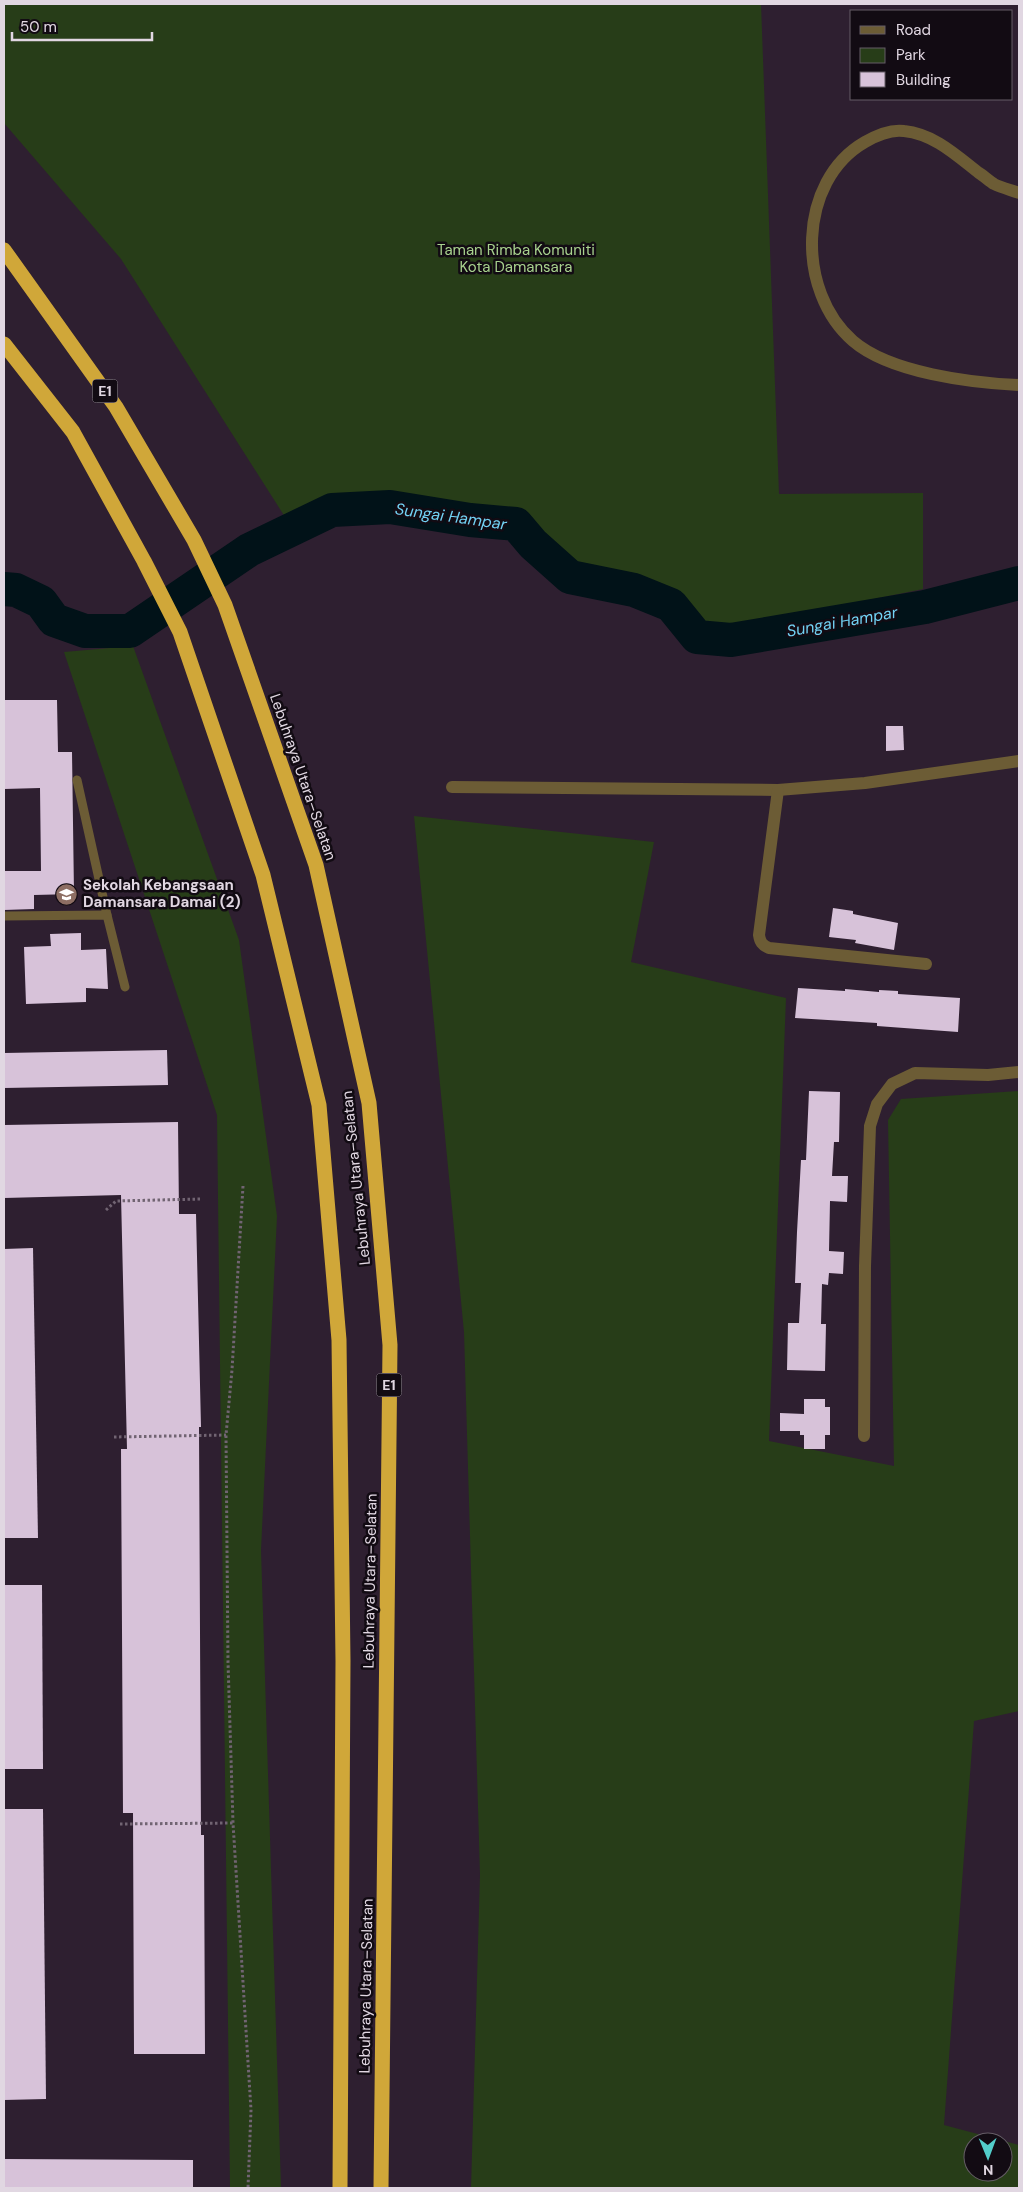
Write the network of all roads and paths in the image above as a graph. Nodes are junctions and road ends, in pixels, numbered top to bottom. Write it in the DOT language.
graph roads {
  1 [pos="1019,193"];
  2 [pos="5,250"];
  3 [pos="4,344"];
  4 [pos="1019,385"];
  5 [pos="1019,761"];
  6 [pos="77,780"];
  7 [pos="452,788"];
  8 [pos="778,790"];
  9 [pos="108,915"];
  10 [pos="4,916"];
  11 [pos="926,964"];
  12 [pos="125,987"];
  13 [pos="1019,1072"];
  14 [pos="243,1186"];
  15 [pos="201,1200"];
  16 [pos="106,1210"];
  17 [pos="226,1434"];
  18 [pos="864,1436"];
  19 [pos="114,1437"];
  20 [pos="233,1823"];
  21 [pos="120,1824"];
  22 [pos="248,2188"];
  23 [pos="340,2188"];
  24 [pos="381,2188"];
  1 -- 4 [label="street"];
  2 -- 24 [label="highway, Lebuhraya Utara–Selatan / E1"];
  3 -- 23 [label="highway, Lebuhraya Utara–Selatan"];
  5 -- 8 [label="street"];
  6 -- 9 [label="lane"];
  7 -- 8 [label="street"];
  8 -- 11 [label="street"];
  9 -- 10 [label="lane"];
  9 -- 12 [label="lane"];
  13 -- 18 [label="street"];
  14 -- 17 [label="path"];
  15 -- 16 [label="path"];
  17 -- 19 [label="path"];
  17 -- 20 [label="path"];
  20 -- 21 [label="path"];
  20 -- 22 [label="path"];
}
